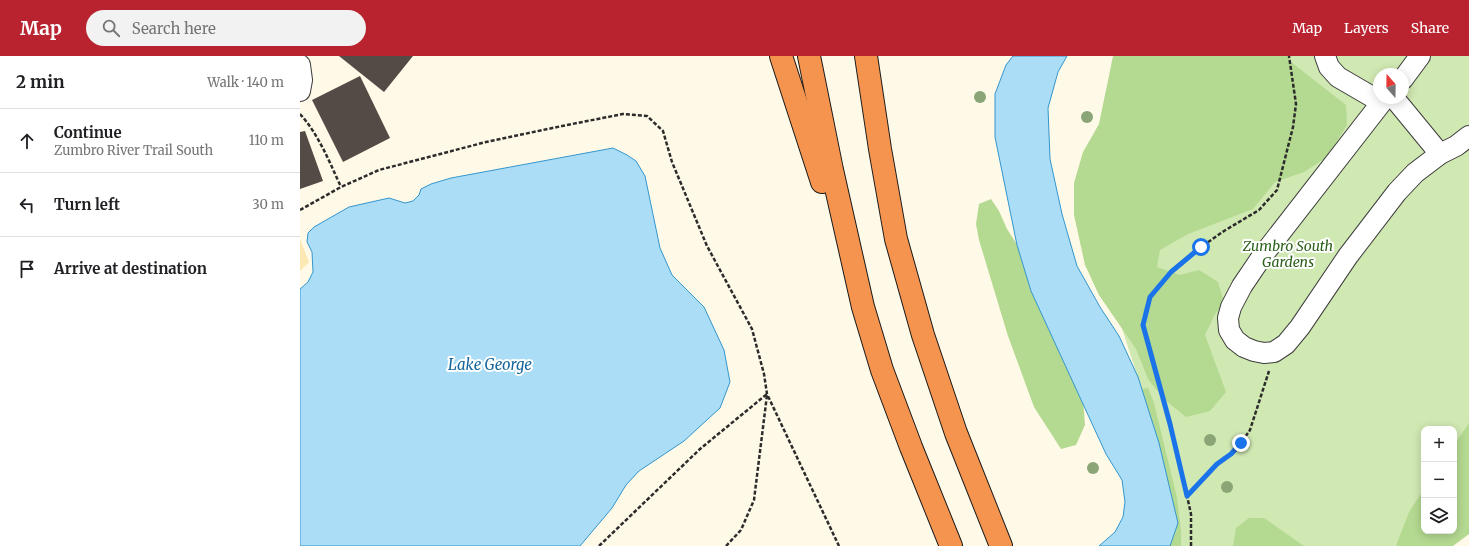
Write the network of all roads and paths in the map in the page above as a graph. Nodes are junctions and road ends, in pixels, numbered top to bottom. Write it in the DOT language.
graph roads {
  1 [pos="781,56"];
  2 [pos="809,56"];
  3 [pos="866,56"];
  4 [pos="873,56"];
  5 [pos="1289,56"];
  6 [pos="1325,56"];
  7 [pos="1420,56"];
  8 [pos="300,65"];
  9 [pos="1409,72"];
  10 [pos="300,91"];
  11 [pos="1373,93"];
  12 [pos="1383,104"];
  13 [pos="1392,104"];
  14 [pos="300,114"];
  15 [pos="1469,136"];
  16 [pos="880,149"];
  17 [pos="1440,154"];
  18 [pos="341,187"];
  19 [pos="300,210"];
  20 [pos="863,307"];
  21 [pos="1274,352"];
  22 [pos="767,394"];
  23 [pos="1187,496"];
  24 [pos="600,546"];
  25 [pos="726,546"];
  26 [pos="839,546"];
  27 [pos="951,546"];
  28 [pos="1002,546"];
  29 [pos="1191,546"];
  1 -- 20 [label="highway"];
  2 -- 20 [label="highway"];
  3 -- 16 [label="highway"];
  4 -- 16 [label="highway"];
  5 -- 23 [label="path"];
  6 -- 11 [label="street"];
  7 -- 9 [label="street"];
  8 -- 10 [label="street"];
  12 -- 21 [label="street"];
  13 -- 17 [label="street"];
  14 -- 18 [label="path"];
  15 -- 17 [label="street"];
  16 -- 28 [label="highway"];
  17 -- 21 [label="street"];
  18 -- 19 [label="path"];
  18 -- 22 [label="path"];
  20 -- 27 [label="highway"];
  21 -- 23 [label="path"];
  22 -- 24 [label="path"];
  22 -- 25 [label="path"];
  22 -- 26 [label="path"];
  23 -- 29 [label="path"];
}
